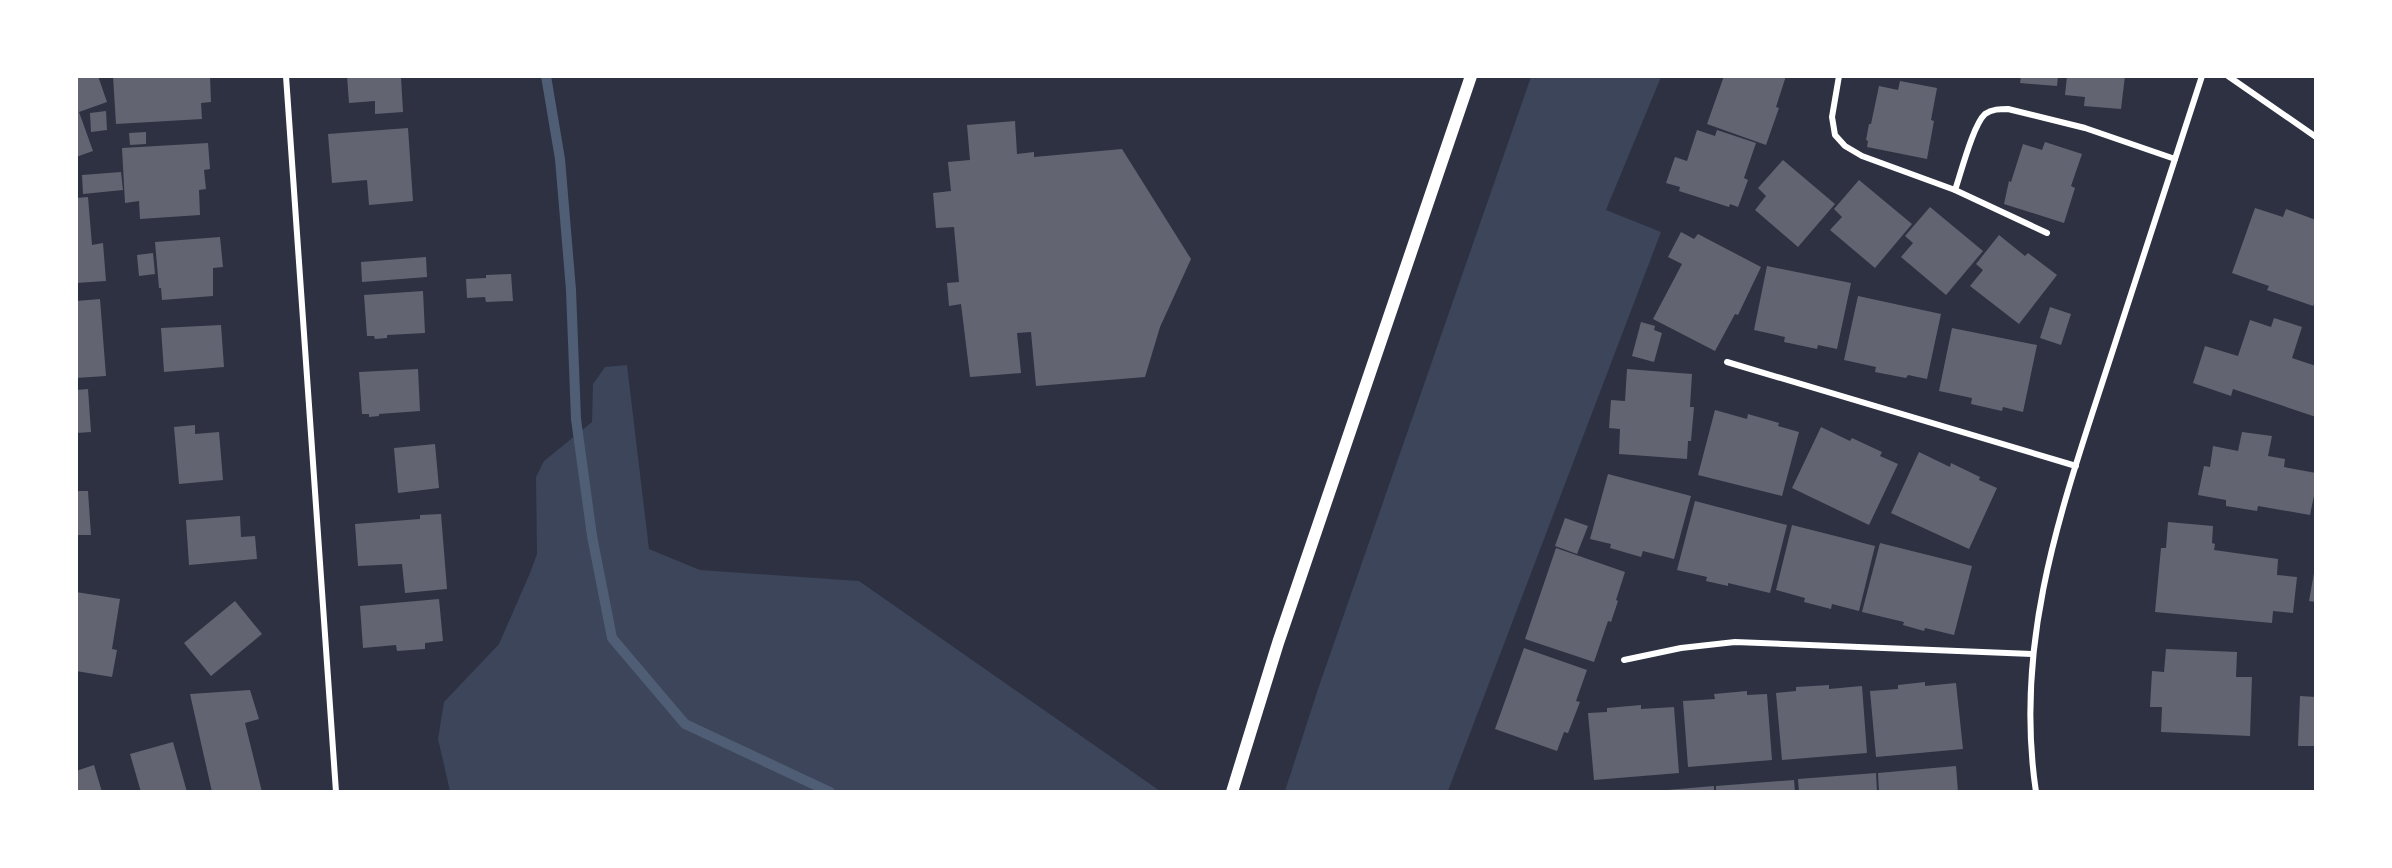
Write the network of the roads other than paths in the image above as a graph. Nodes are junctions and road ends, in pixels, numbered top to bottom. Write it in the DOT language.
graph roads {
  1 [pos="286,76"];
  2 [pos="1471,76"];
  3 [pos="1839,76"];
  4 [pos="2202,76"];
  5 [pos="2228,76"];
  6 [pos="2316,136"];
  7 [pos="2175,159"];
  8 [pos="1955,190"];
  9 [pos="2047,233"];
  10 [pos="1727,362"];
  11 [pos="2076,466"];
  12 [pos="2032,654"];
  13 [pos="1624,660"];
  14 [pos="336,792"];
  15 [pos="1232,792"];
  16 [pos="2036,792"];
  1 -- 14 [label="street"];
  2 -- 15 [label="main road"];
  3 -- 8 [label="street"];
  4 -- 7 [label="street"];
  5 -- 6 [label="street"];
  7 -- 8 [label="street"];
  7 -- 11 [label="street"];
  8 -- 9 [label="street"];
  10 -- 11 [label="street"];
  11 -- 12 [label="street"];
  12 -- 13 [label="street"];
  12 -- 16 [label="street"];
}
